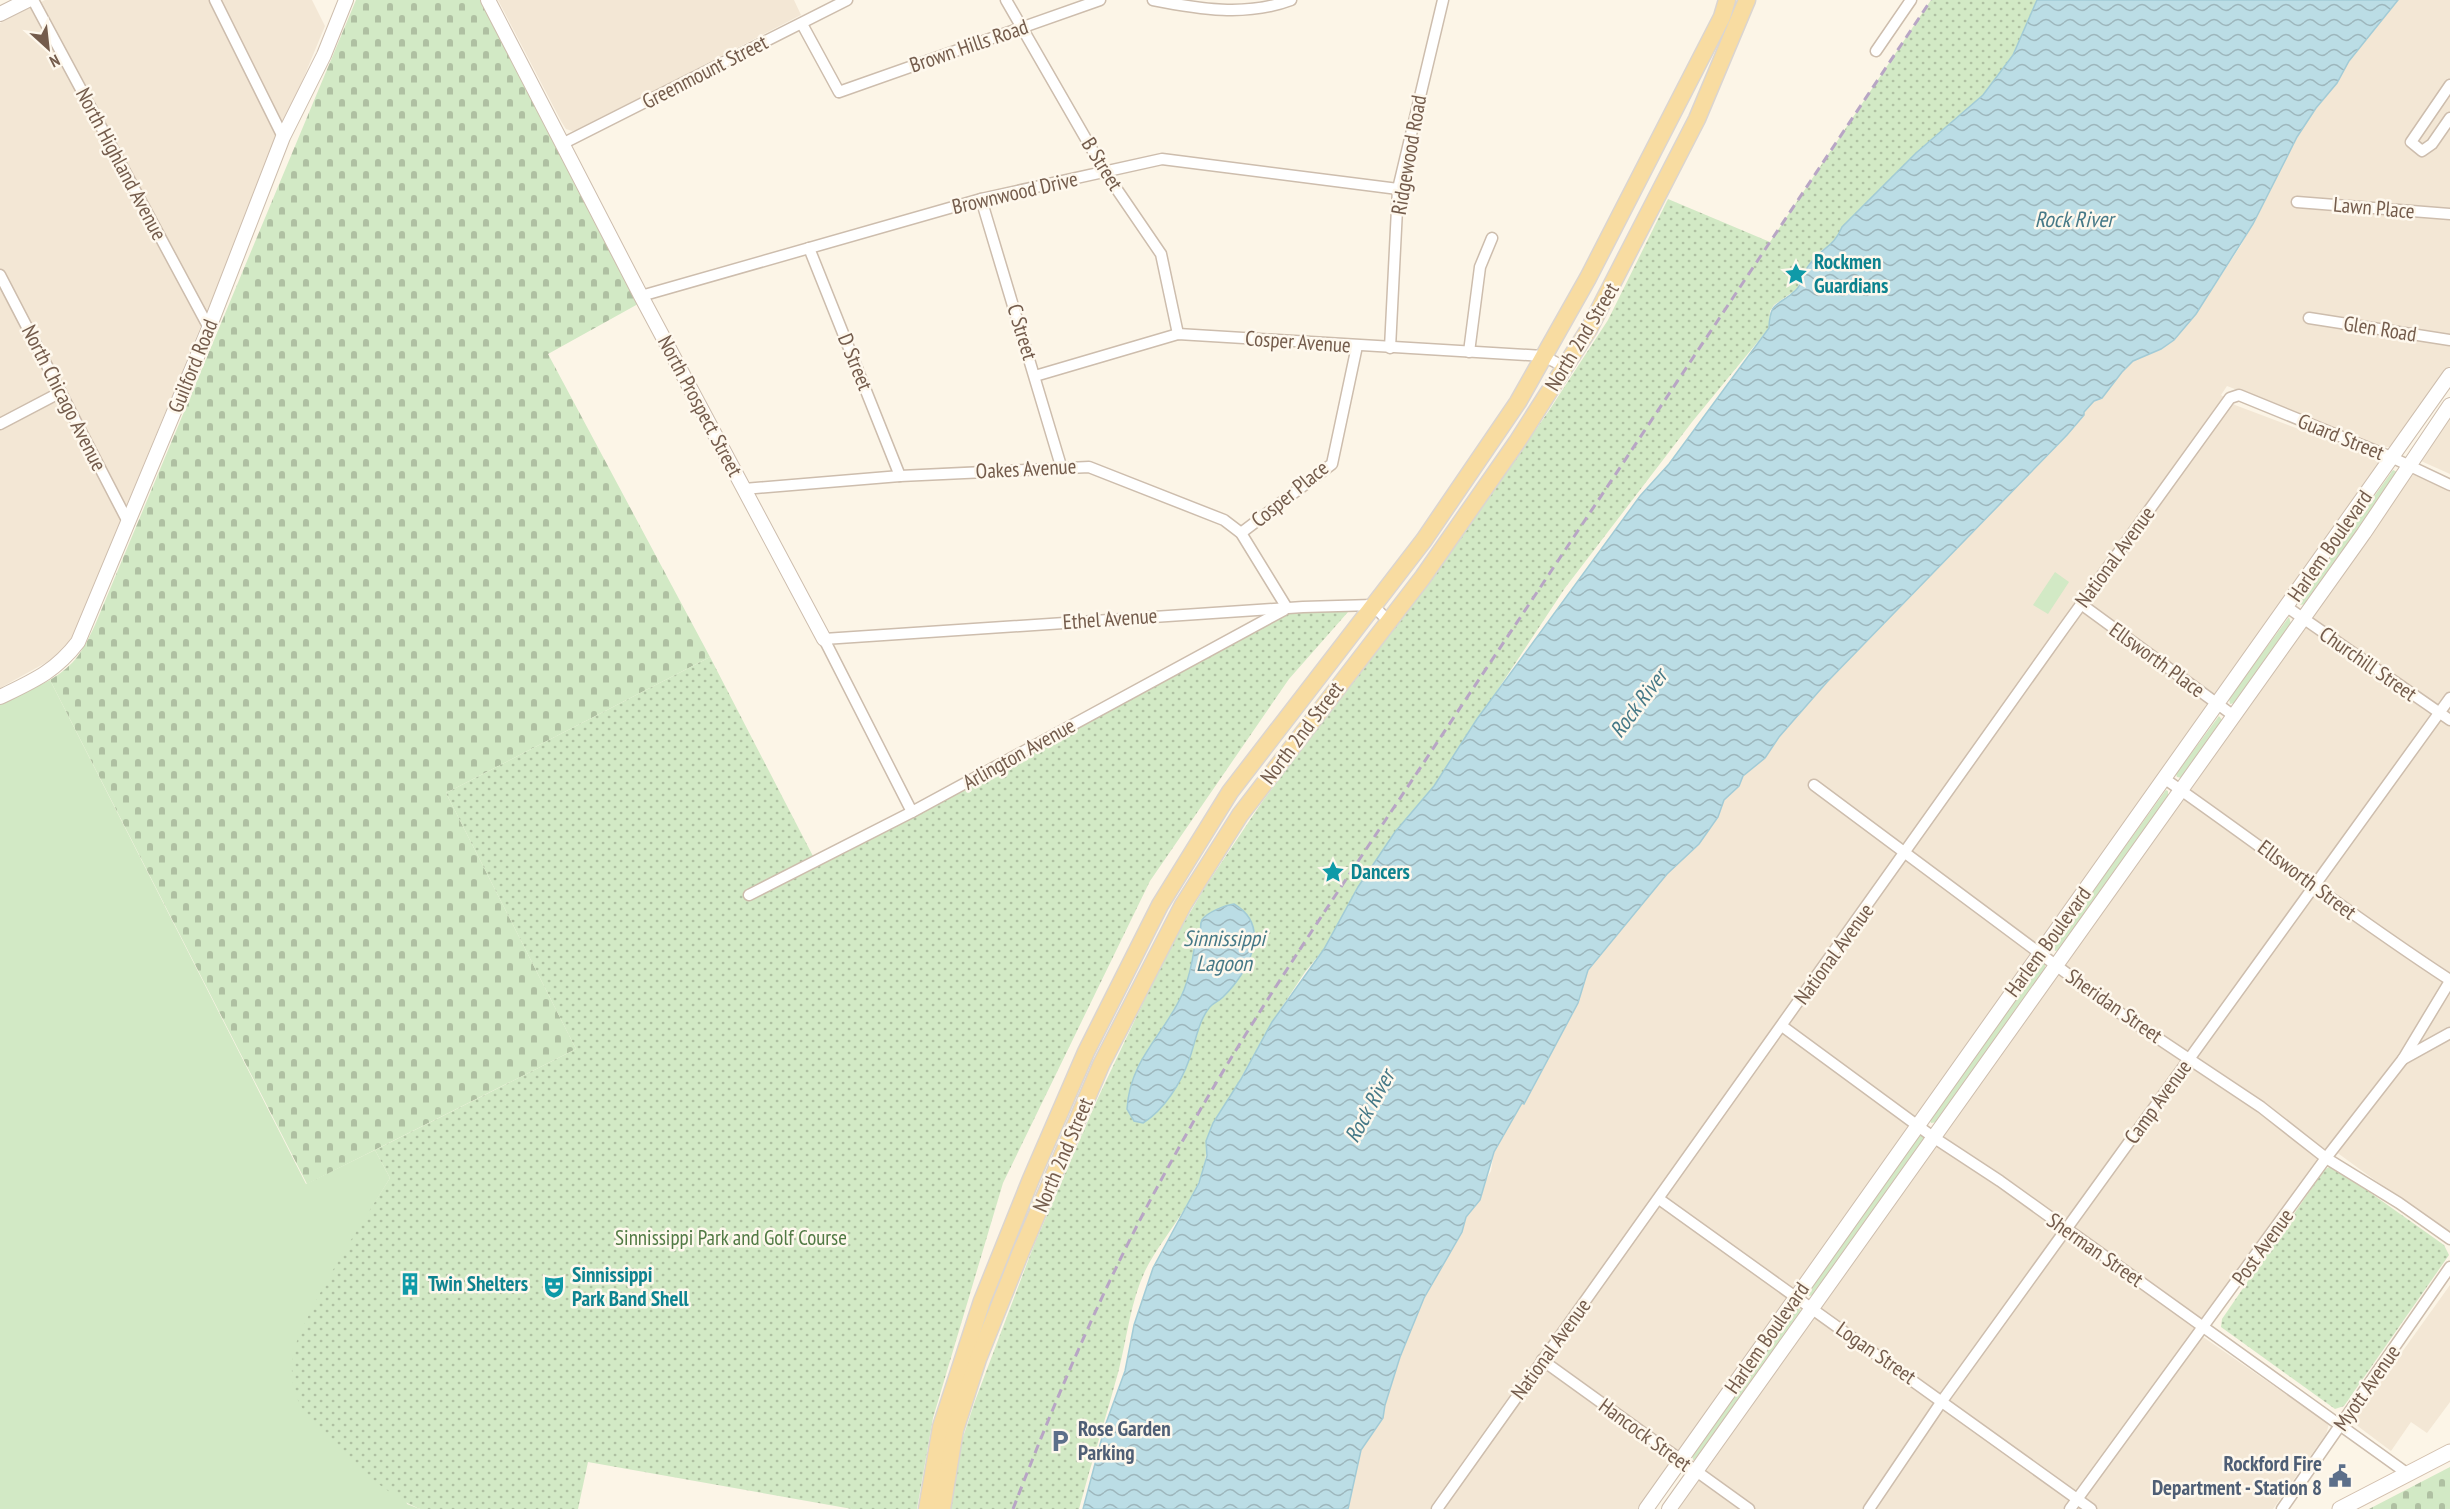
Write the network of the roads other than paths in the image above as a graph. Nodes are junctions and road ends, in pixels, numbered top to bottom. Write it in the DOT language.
graph roads {
  1 [pos="28,0"];
  2 [pos="33,0"];
  3 [pos="215,0"];
  4 [pos="346,0"];
  5 [pos="488,0"];
  6 [pos="847,0"];
  7 [pos="1006,0"];
  8 [pos="1100,0"];
  9 [pos="1153,0"];
  10 [pos="1291,0"];
  11 [pos="1443,0"];
  12 [pos="1727,0"];
  13 [pos="1747,0"];
  14 [pos="1911,0"];
  15 [pos="1257,3"];
  16 [pos="0,14"];
  17 [pos="802,24"];
  18 [pos="1022,28"];
  19 [pos="1876,51"];
  20 [pos="2450,85"];
  21 [pos="2450,118"];
  22 [pos="283,137"];
  23 [pos="562,144"];
  24 [pos="1105,172"];
  25 [pos="1398,189"];
  26 [pos="981,199"];
  27 [pos="2297,201"];
  28 [pos="2450,214"];
  29 [pos="1492,238"];
  30 [pos="809,248"];
  31 [pos="0,274"];
  32 [pos="640,296"];
  33 [pos="2309,318"];
  34 [pos="209,328"];
  35 [pos="1179,334"];
  36 [pos="2450,340"];
  37 [pos="1357,346"];
  38 [pos="1390,348"];
  39 [pos="1469,352"];
  40 [pos="1543,356"];
  41 [pos="1565,367"];
  42 [pos="2450,375"];
  43 [pos="1035,376"];
  44 [pos="61,392"];
  45 [pos="2230,398"];
  46 [pos="2450,405"];
  47 [pos="0,424"];
  48 [pos="2391,457"];
  49 [pos="1061,466"];
  50 [pos="2408,466"];
  51 [pos="900,476"];
  52 [pos="2450,485"];
  53 [pos="744,489"];
  54 [pos="128,522"];
  55 [pos="1242,533"];
  56 [pos="2080,604"];
  57 [pos="1373,605"];
  58 [pos="2287,607"];
  59 [pos="1287,608"];
  60 [pos="2303,618"];
  61 [pos="1388,621"];
  62 [pos="825,639"];
  63 [pos="0,697"];
  64 [pos="2450,698"];
  65 [pos="2217,704"];
  66 [pos="2439,713"];
  67 [pos="2234,716"];
  68 [pos="2450,720"];
  69 [pos="2165,779"];
  70 [pos="1814,785"];
  71 [pos="2181,790"];
  72 [pos="912,812"];
  73 [pos="1906,853"];
  74 [pos="2314,885"];
  75 [pos="749,895"];
  76 [pos="2040,952"];
  77 [pos="2057,965"];
  78 [pos="2450,981"];
  79 [pos="1782,1026"];
  80 [pos="2450,1033"];
  81 [pos="2191,1058"];
  82 [pos="2403,1059"];
  83 [pos="1917,1125"];
  84 [pos="1933,1137"];
  85 [pos="2326,1158"];
  86 [pos="1659,1199"];
  87 [pos="2066,1229"];
  88 [pos="2450,1239"];
  89 [pos="2450,1267"];
  90 [pos="1796,1296"];
  91 [pos="1813,1309"];
  92 [pos="2204,1328"];
  93 [pos="1542,1360"];
  94 [pos="1942,1401"];
  95 [pos="2342,1425"];
  96 [pos="2450,1452"];
  97 [pos="1681,1461"];
  98 [pos="1696,1472"];
  99 [pos="2408,1474"];
  100 [pos="2077,1499"];
  101 [pos="927,1509"];
  102 [pos="942,1509"];
  103 [pos="1437,1509"];
  104 [pos="1646,1509"];
  105 [pos="1669,1509"];
  106 [pos="1749,1509"];
  107 [pos="1869,1509"];
  108 [pos="2070,1509"];
  109 [pos="2091,1509"];
  110 [pos="2282,1509"];
  111 [pos="2340,1509"];
  1 -- 16 [label="street"];
  2 -- 34 [label="street, North Highland Avenue"];
  3 -- 22 [label="street"];
  4 -- 22 [label="street, Guilford Road"];
  5 -- 23 [label="street, North Prospect Street"];
  6 -- 17 [label="street, Greenmount Street"];
  7 -- 18 [label="street, B Street"];
  8 -- 18 [label="street, Brown Hills Road"];
  9 -- 15 [label="street"];
  10 -- 15 [label="street"];
  11 -- 25 [label="street, Ridgewood Road"];
  12 -- 40 [label="main road, North 2nd Street"];
  13 -- 41 [label="main road, North 2nd Street"];
  14 -- 19 [label="street"];
  17 -- 18 [label="street, Brown Hills Road"];
  17 -- 23 [label="street, Greenmount Street"];
  18 -- 24 [label="street, B Street"];
  20 -- 21 [label="street"];
  22 -- 34 [label="street, Guilford Road"];
  23 -- 32 [label="street, North Prospect Street"];
  24 -- 25 [label="street, Brownwood Drive"];
  24 -- 26 [label="street, Brownwood Drive"];
  24 -- 35 [label="street, B Street"];
  25 -- 38 [label="street, Ridgewood Road"];
  26 -- 30 [label="street, Brownwood Drive"];
  26 -- 43 [label="street, C Street"];
  27 -- 28 [label="street, Lawn Place"];
  29 -- 39 [label="street"];
  30 -- 32 [label="street, Brownwood Drive"];
  30 -- 51 [label="street, D Street"];
  31 -- 44 [label="street, North Chicago Avenue"];
  32 -- 53 [label="street, North Prospect Street"];
  33 -- 36 [label="street, Glen Road"];
  34 -- 54 [label="street, Guilford Road"];
  35 -- 37 [label="street, Cosper Avenue"];
  35 -- 43 [label="street, Cosper Avenue"];
  37 -- 38 [label="street, Cosper Avenue"];
  37 -- 55 [label="street, Cosper Place"];
  38 -- 39 [label="street, Cosper Avenue"];
  39 -- 40 [label="street, Cosper Avenue"];
  40 -- 41 [label="street, Cosper Avenue"];
  40 -- 57 [label="main road, North 2nd Street"];
  41 -- 61 [label="main road, North 2nd Street"];
  42 -- 48 [label="street, Harlem Boulevard"];
  43 -- 49 [label="street, C Street"];
  44 -- 47 [label="street"];
  44 -- 54 [label="street, North Chicago Avenue"];
  45 -- 48 [label="street, Guard Street"];
  45 -- 56 [label="street, National Avenue"];
  46 -- 50 [label="street, Harlem Boulevard"];
  48 -- 50 [label="street, Guard Street"];
  48 -- 58 [label="street, Harlem Boulevard"];
  49 -- 51 [label="street, Oakes Avenue"];
  49 -- 55 [label="street, Oakes Avenue"];
  50 -- 52 [label="street, Guard Street"];
  50 -- 60 [label="street, Harlem Boulevard"];
  51 -- 53 [label="street, Oakes Avenue"];
  53 -- 62 [label="street, North Prospect Street"];
  54 -- 63 [label="street, Guilford Road"];
  55 -- 59 [label="street, Oakes Avenue"];
  56 -- 65 [label="street, Ellsworth Place"];
  56 -- 73 [label="street, National Avenue"];
  57 -- 59 [label="street, Ethel Avenue"];
  57 -- 61 [label="street"];
  57 -- 101 [label="main road, North 2nd Street"];
  58 -- 60 [label="street, Churchill Street"];
  58 -- 65 [label="street, Harlem Boulevard"];
  59 -- 62 [label="street, Ethel Avenue"];
  59 -- 72 [label="street, Arlington Avenue"];
  60 -- 66 [label="street, Churchill Street"];
  60 -- 67 [label="street, Harlem Boulevard"];
  61 -- 102 [label="main road, North 2nd Street"];
  62 -- 72 [label="street, North Prospect Street"];
  64 -- 66 [label="street, Camp Avenue"];
  65 -- 67 [label="street, Ellsworth Place"];
  65 -- 69 [label="street, Harlem Boulevard"];
  66 -- 68 [label="street, Churchill Street"];
  66 -- 74 [label="street, Camp Avenue"];
  67 -- 71 [label="street, Harlem Boulevard"];
  69 -- 71 [label="street, Ellsworth Street"];
  69 -- 76 [label="street, Harlem Boulevard"];
  70 -- 73 [label="street, Sheridan Street"];
  71 -- 74 [label="street, Ellsworth Street"];
  71 -- 77 [label="street, Harlem Boulevard"];
  72 -- 75 [label="street, Arlington Avenue"];
  73 -- 76 [label="street, Sheridan Street"];
  73 -- 79 [label="street, National Avenue"];
  74 -- 78 [label="street, Ellsworth Street"];
  74 -- 81 [label="street, Camp Avenue"];
  76 -- 77 [label="street, Sheridan Street"];
  76 -- 83 [label="street, Harlem Boulevard"];
  77 -- 81 [label="street, Sheridan Street"];
  77 -- 84 [label="street, Harlem Boulevard"];
  78 -- 82 [label="street, Post Avenue"];
  79 -- 83 [label="street, Sherman Street"];
  79 -- 86 [label="street, National Avenue"];
  80 -- 82 [label="street"];
  81 -- 85 [label="street, Sheridan Street"];
  81 -- 87 [label="street, Camp Avenue"];
  82 -- 85 [label="street, Post Avenue"];
  83 -- 84 [label="street, Sherman Street"];
  83 -- 90 [label="street, Harlem Boulevard"];
  84 -- 87 [label="street, Sherman Street"];
  84 -- 91 [label="street, Harlem Boulevard"];
  85 -- 88 [label="street, Sheridan Street"];
  85 -- 92 [label="street, Post Avenue"];
  86 -- 90 [label="street, Logan Street"];
  86 -- 93 [label="street, National Avenue"];
  87 -- 92 [label="street, Sherman Street"];
  87 -- 94 [label="street, Camp Avenue"];
  89 -- 95 [label="street, Myott Avenue"];
  90 -- 91 [label="street, Logan Street"];
  90 -- 97 [label="street, Harlem Boulevard"];
  91 -- 94 [label="street, Logan Street"];
  91 -- 98 [label="street, Harlem Boulevard"];
  92 -- 95 [label="street, Sherman Street"];
  92 -- 100 [label="street, Post Avenue"];
  93 -- 97 [label="street, Hancock Street"];
  93 -- 103 [label="street, National Avenue"];
  94 -- 100 [label="street, Logan Street"];
  94 -- 107 [label="street, Camp Avenue"];
  95 -- 99 [label="street, Sherman Street"];
  95 -- 110 [label="street, Myott Avenue"];
  96 -- 99 [label="main road"];
  97 -- 98 [label="street, Hancock Street"];
  97 -- 104 [label="street, Harlem Boulevard"];
  98 -- 105 [label="street, Harlem Boulevard"];
  98 -- 106 [label="street, Hancock Street"];
  99 -- 111 [label="main road"];
  100 -- 108 [label="street, Post Avenue"];
  100 -- 109 [label="street, Logan Street"];
}
